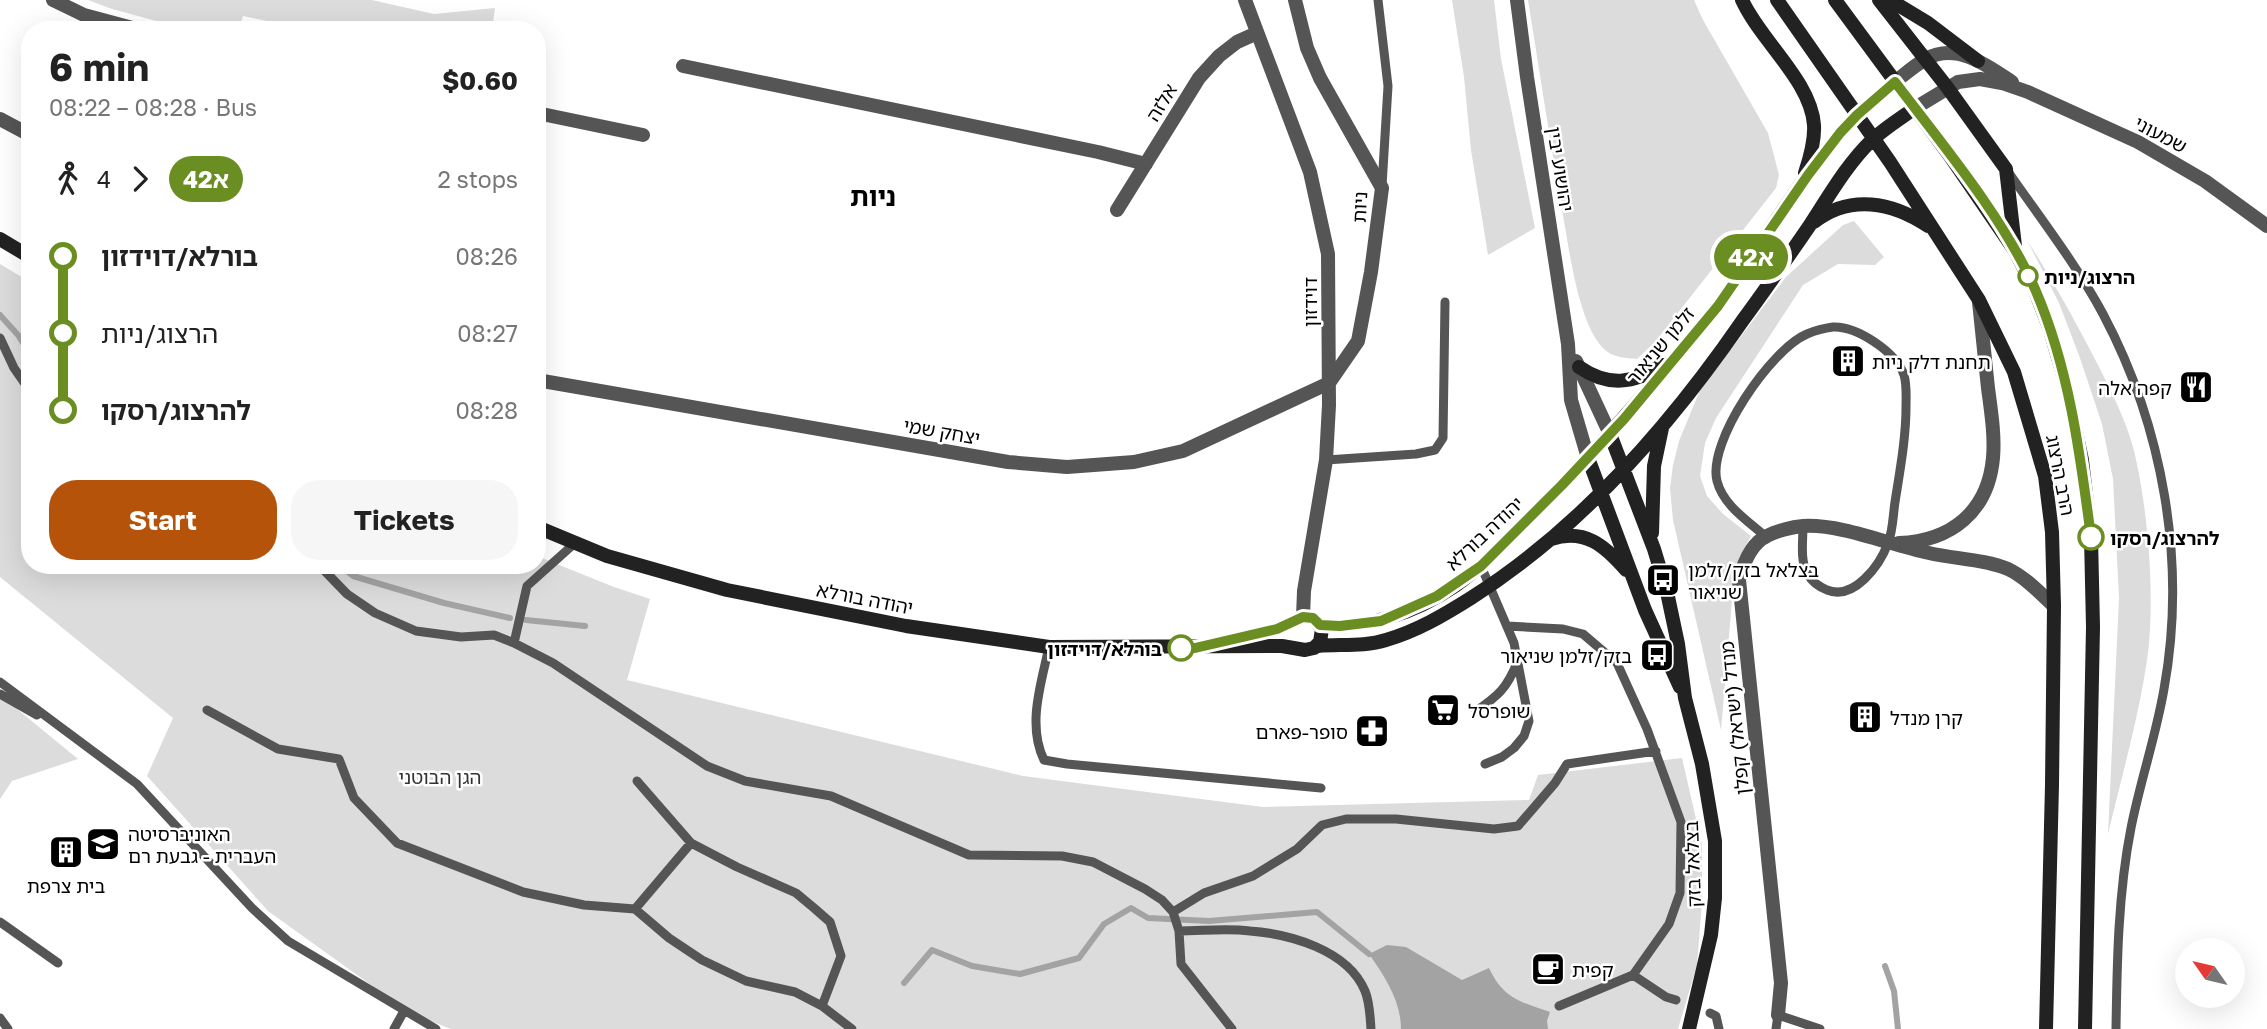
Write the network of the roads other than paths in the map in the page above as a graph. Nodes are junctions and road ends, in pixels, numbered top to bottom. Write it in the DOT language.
graph roads {
  1 [pos="53,0"];
  2 [pos="1245,0"];
  3 [pos="1295,0"];
  4 [pos="1378,0"];
  5 [pos="1517,0"];
  6 [pos="1742,0"];
  7 [pos="1777,0"];
  8 [pos="1835,0"];
  9 [pos="1879,0"];
  10 [pos="1890,0"];
  11 [pos="106,21"];
  12 [pos="1257,33"];
  13 [pos="1926,59"];
  14 [pos="1978,61"];
  15 [pos="683,66"];
  16 [pos="1895,82"];
  17 [pos="1947,87"];
  18 [pos="2028,92"];
  19 [pos="1915,108"];
  20 [pos="546,115"];
  21 [pos="1857,115"];
  22 [pos="0,119"];
  23 [pos="21,130"];
  24 [pos="643,135"];
  25 [pos="1874,139"];
  26 [pos="1146,164"];
  27 [pos="2006,169"];
  28 [pos="1799,187"];
  29 [pos="1382,188"];
  30 [pos="1117,210"];
  31 [pos="1810,225"];
  32 [pos="2267,226"];
  33 [pos="1934,230"];
  34 [pos="0,239"];
  35 [pos="2015,251"];
  36 [pos="21,252"];
  37 [pos="1979,300"];
  38 [pos="1445,302"];
  39 [pos="0,338"];
  40 [pos="1568,344"];
  41 [pos="1678,354"];
  42 [pos="1579,367"];
  43 [pos="21,378"];
  44 [pos="546,382"];
  45 [pos="1329,383"];
  46 [pos="1664,424"];
  47 [pos="1610,434"];
  48 [pos="1588,458"];
  49 [pos="1326,460"];
  50 [pos="1623,468"];
  51 [pos="1600,492"];
  52 [pos="1803,526"];
  53 [pos="546,531"];
  54 [pos="1765,536"];
  55 [pos="1550,539"];
  56 [pos="575,543"];
  57 [pos="1888,543"];
  58 [pos="1654,549"];
  59 [pos="1481,566"];
  60 [pos="546,569"];
  61 [pos="328,574"];
  62 [pos="540,574"];
  63 [pos="1632,577"];
  64 [pos="1490,586"];
  65 [pos="2054,606"];
  66 [pos="1298,620"];
  67 [pos="1320,625"];
  68 [pos="1507,626"];
  69 [pos="514,643"];
  70 [pos="1318,646"];
  71 [pos="1049,647"];
  72 [pos="1195,648"];
  73 [pos="1297,648"];
  74 [pos="1518,661"];
  75 [pos="0,682"];
  76 [pos="0,694"];
  77 [pos="1685,698"];
  78 [pos="207,710"];
  79 [pos="1476,711"];
  80 [pos="66,730"];
  81 [pos="1656,751"];
  82 [pos="1485,764"];
  83 [pos="637,781"];
  84 [pos="1321,788"];
  85 [pos="691,843"];
  86 [pos="635,909"];
  87 [pos="1173,912"];
  88 [pos="0,922"];
  89 [pos="1179,931"];
  90 [pos="58,964"];
  91 [pos="1633,975"];
  92 [pos="1676,1000"];
  93 [pos="822,1006"];
  94 [pos="1559,1006"];
  95 [pos="404,1011"];
  96 [pos="1710,1013"];
  97 [pos="0,1018"];
  98 [pos="1777,1022"];
  99 [pos="1816,1028"];
  100 [pos="8,1029"];
  101 [pos="394,1029"];
  102 [pos="436,1029"];
  103 [pos="852,1029"];
  104 [pos="1232,1029"];
  105 [pos="1370,1029"];
  106 [pos="1689,1029"];
  107 [pos="1719,1029"];
  108 [pos="2046,1029"];
  109 [pos="2085,1029"];
  110 [pos="2116,1029"];
  1 -- 11 [label="street"];
  2 -- 12 [label="street, דוידזון"];
  3 -- 29 [label="street, ניות"];
  4 -- 29 [label="lane"];
  5 -- 40 [label="street, יהושוע יבין"];
  6 -- 28 [label="street"];
  7 -- 21 [label="street, הרב הרצוג"];
  8 -- 16 [label="street, הרב הרצוג"];
  9 -- 13 [label="street"];
  10 -- 14 [label="street"];
  12 -- 26 [label="street, אלזה"];
  12 -- 45 [label="street, דוידזון"];
  13 -- 14 [label="street, שמעוני"];
  13 -- 16 [label="street, שמעוני"];
  13 -- 17 [label="street"];
  14 -- 18 [label="street, שמעוני"];
  15 -- 26 [label="street"];
  16 -- 19 [label="street, הרב הרצוג"];
  16 -- 21 [label="street, זלמן שניאור"];
  17 -- 18 [label="street, שמעוני"];
  17 -- 19 [label="street, שמעוני"];
  17 -- 27 [label="street"];
  18 -- 32 [label="street, שמעוני"];
  19 -- 25 [label="street"];
  19 -- 35 [label="street, הרב הרצוג"];
  20 -- 24 [label="street"];
  21 -- 25 [label="street, הרב הרצוג"];
  21 -- 28 [label="street, זלמן שניאור"];
  22 -- 23 [label="street"];
  25 -- 31 [label="street"];
  25 -- 33 [label="street, הרב הרצוג"];
  26 -- 30 [label="street, אלזה"];
  27 -- 35 [label="street"];
  27 -- 110 [label="lane"];
  28 -- 41 [label="street, זלמן שניאור"];
  29 -- 45 [label="street, ניות"];
  31 -- 33 [label="street"];
  31 -- 46 [label="street"];
  33 -- 37 [label="street, הרב הרצוג"];
  34 -- 36 [label="street"];
  35 -- 109 [label="street, הרב הרצוג"];
  37 -- 57 [label="street"];
  37 -- 65 [label="street, הרב הרצוג"];
  38 -- 49 [label="lane"];
  39 -- 43 [label="lane"];
  40 -- 42 [label="street, יהושוע יבין"];
  40 -- 48 [label="street, יהושוע יבין"];
  41 -- 42 [label="street"];
  41 -- 47 [label="street, זלמן שניאור"];
  42 -- 47 [label="street, יהושוע יבין"];
  44 -- 45 [label="street, יצחק שמי"];
  45 -- 49 [label="street, דוידזון"];
  46 -- 50 [label="street"];
  46 -- 58 [label="street"];
  47 -- 48 [label="street, יהודה בורלא"];
  47 -- 50 [label="street, יהושוע יבין"];
  48 -- 51 [label="street, בצלאל בזק"];
  48 -- 59 [label="street, יהודה בורלא"];
  49 -- 66 [label="street, דוידזון"];
  50 -- 51 [label="street"];
  50 -- 58 [label="street, בצלאל בזק"];
  51 -- 55 [label="street, יהודה בורלא"];
  51 -- 63 [label="street, בצלאל בזק"];
  52 -- 54 [label="street"];
  52 -- 57 [label="street"];
  52 -- 57 [label="lane"];
  53 -- 56 [label="street, יהודה בורלא"];
  54 -- 57 [label="lane"];
  54 -- 98 [label="street, מנדל (ישראל) קפלן"];
  55 -- 63 [label="street"];
  55 -- 64 [label="street, יהודה בורלא"];
  56 -- 60 [label="lane"];
  56 -- 71 [label="street, יהודה בורלא"];
  57 -- 65 [label="street"];
  58 -- 77 [label="street, בצלאל בזק"];
  59 -- 64 [label="lane"];
  59 -- 67 [label="street, יהודה בורלא"];
  61 -- 69 [label="lane"];
  62 -- 69 [label="lane"];
  63 -- 77 [label="street, בצלאל בזק"];
  64 -- 68 [label="lane"];
  64 -- 70 [label="street, יהודה בורלא"];
  65 -- 108 [label="street, הרב הרצוג"];
  66 -- 67 [label="street"];
  66 -- 72 [label="street, יהודה בורלא"];
  66 -- 73 [label="street"];
  67 -- 70 [label="street"];
  68 -- 74 [label="lane"];
  68 -- 81 [label="lane"];
  69 -- 87 [label="lane"];
  70 -- 73 [label="street"];
  71 -- 72 [label="street, יהודה בורלא"];
  71 -- 84 [label="lane"];
  72 -- 73 [label="street, יהודה בורלא"];
  74 -- 79 [label="lane"];
  74 -- 82 [label="lane"];
  75 -- 80 [label="lane"];
  76 -- 80 [label="lane"];
  77 -- 106 [label="street, בצלאל בזק"];
  78 -- 86 [label="lane"];
  80 -- 95 [label="lane"];
  81 -- 87 [label="lane"];
  81 -- 91 [label="lane"];
  83 -- 85 [label="lane"];
  85 -- 86 [label="lane"];
  85 -- 93 [label="lane"];
  86 -- 93 [label="lane"];
  87 -- 89 [label="lane"];
  88 -- 90 [label="lane"];
  89 -- 104 [label="lane"];
  89 -- 105 [label="lane"];
  91 -- 92 [label="lane"];
  91 -- 94 [label="lane"];
  93 -- 103 [label="lane"];
  95 -- 101 [label="lane"];
  95 -- 102 [label="lane"];
  96 -- 107 [label="lane"];
  97 -- 100 [label="lane"];
  98 -- 99 [label="lane"];
}
